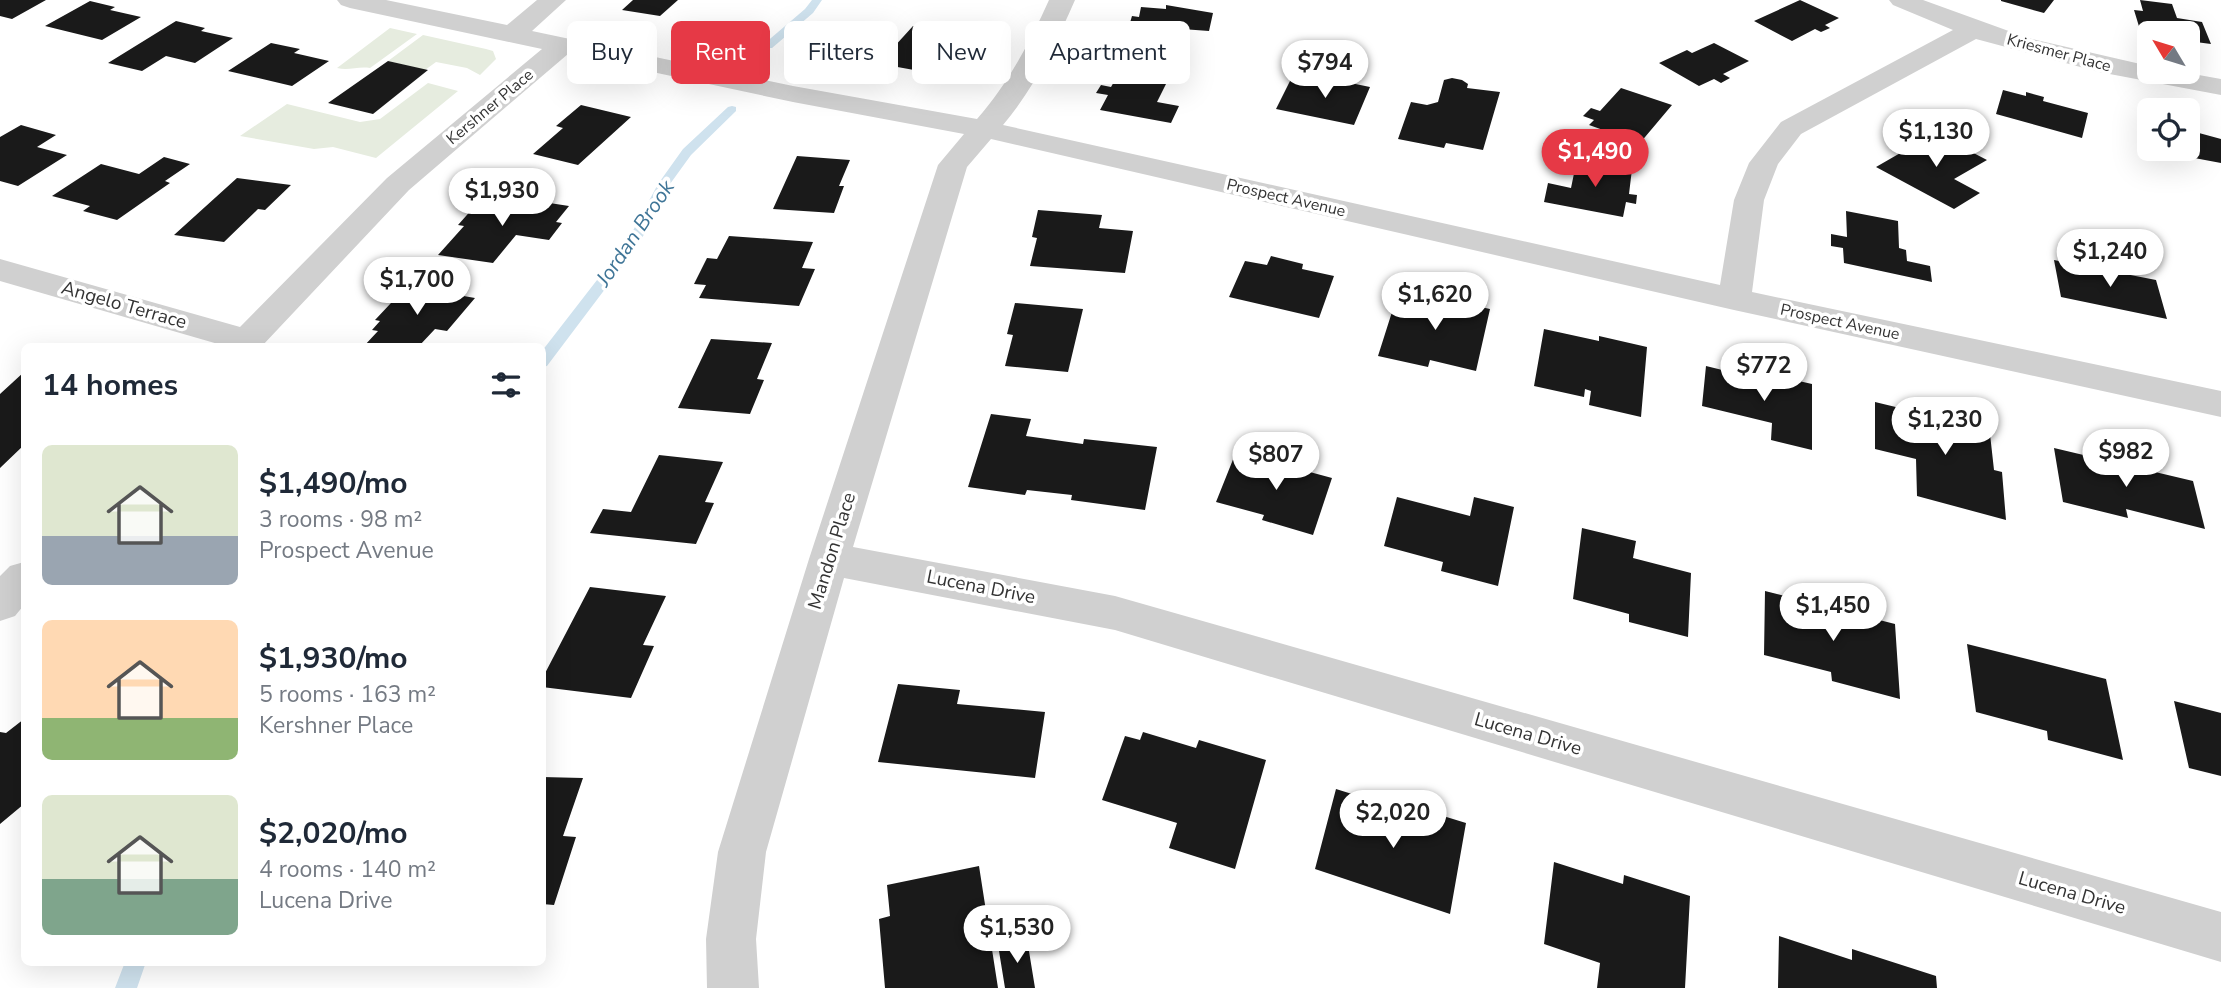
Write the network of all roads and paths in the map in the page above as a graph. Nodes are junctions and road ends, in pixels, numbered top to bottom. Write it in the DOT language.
graph roads {
  1 [pos="350,0"];
  2 [pos="554,0"];
  3 [pos="1062,0"];
  4 [pos="1902,0"];
  5 [pos="1975,29"];
  6 [pos="511,36"];
  7 [pos="562,46"];
  8 [pos="2221,87"];
  9 [pos="983,129"];
  10 [pos="0,270"];
  11 [pos="1734,299"];
  12 [pos="242,343"];
  13 [pos="246,343"];
  14 [pos="2221,404"];
  15 [pos="829,559"];
  16 [pos="21,581"];
  17 [pos="0,604"];
  18 [pos="2221,937"];
  19 [pos="733,988"];
  1 -- 6 [label="street, Prospect Avenue"];
  2 -- 6 [label="street"];
  3 -- 9 [label="street, Mandon Place"];
  4 -- 5 [label="street, Kriesmer Place"];
  5 -- 8 [label="street, Kriesmer Place"];
  5 -- 11 [label="street"];
  6 -- 7 [label="street, Prospect Avenue"];
  7 -- 9 [label="street, Prospect Avenue"];
  7 -- 13 [label="street, Kershner Place"];
  9 -- 11 [label="street, Prospect Avenue"];
  9 -- 15 [label="street, Mandon Place"];
  10 -- 12 [label="street, Angelo Terrace"];
  11 -- 14 [label="street, Prospect Avenue"];
  15 -- 18 [label="street, Lucena Drive"];
  15 -- 19 [label="street, Mandon Place"];
  16 -- 17 [label="street"];
}
